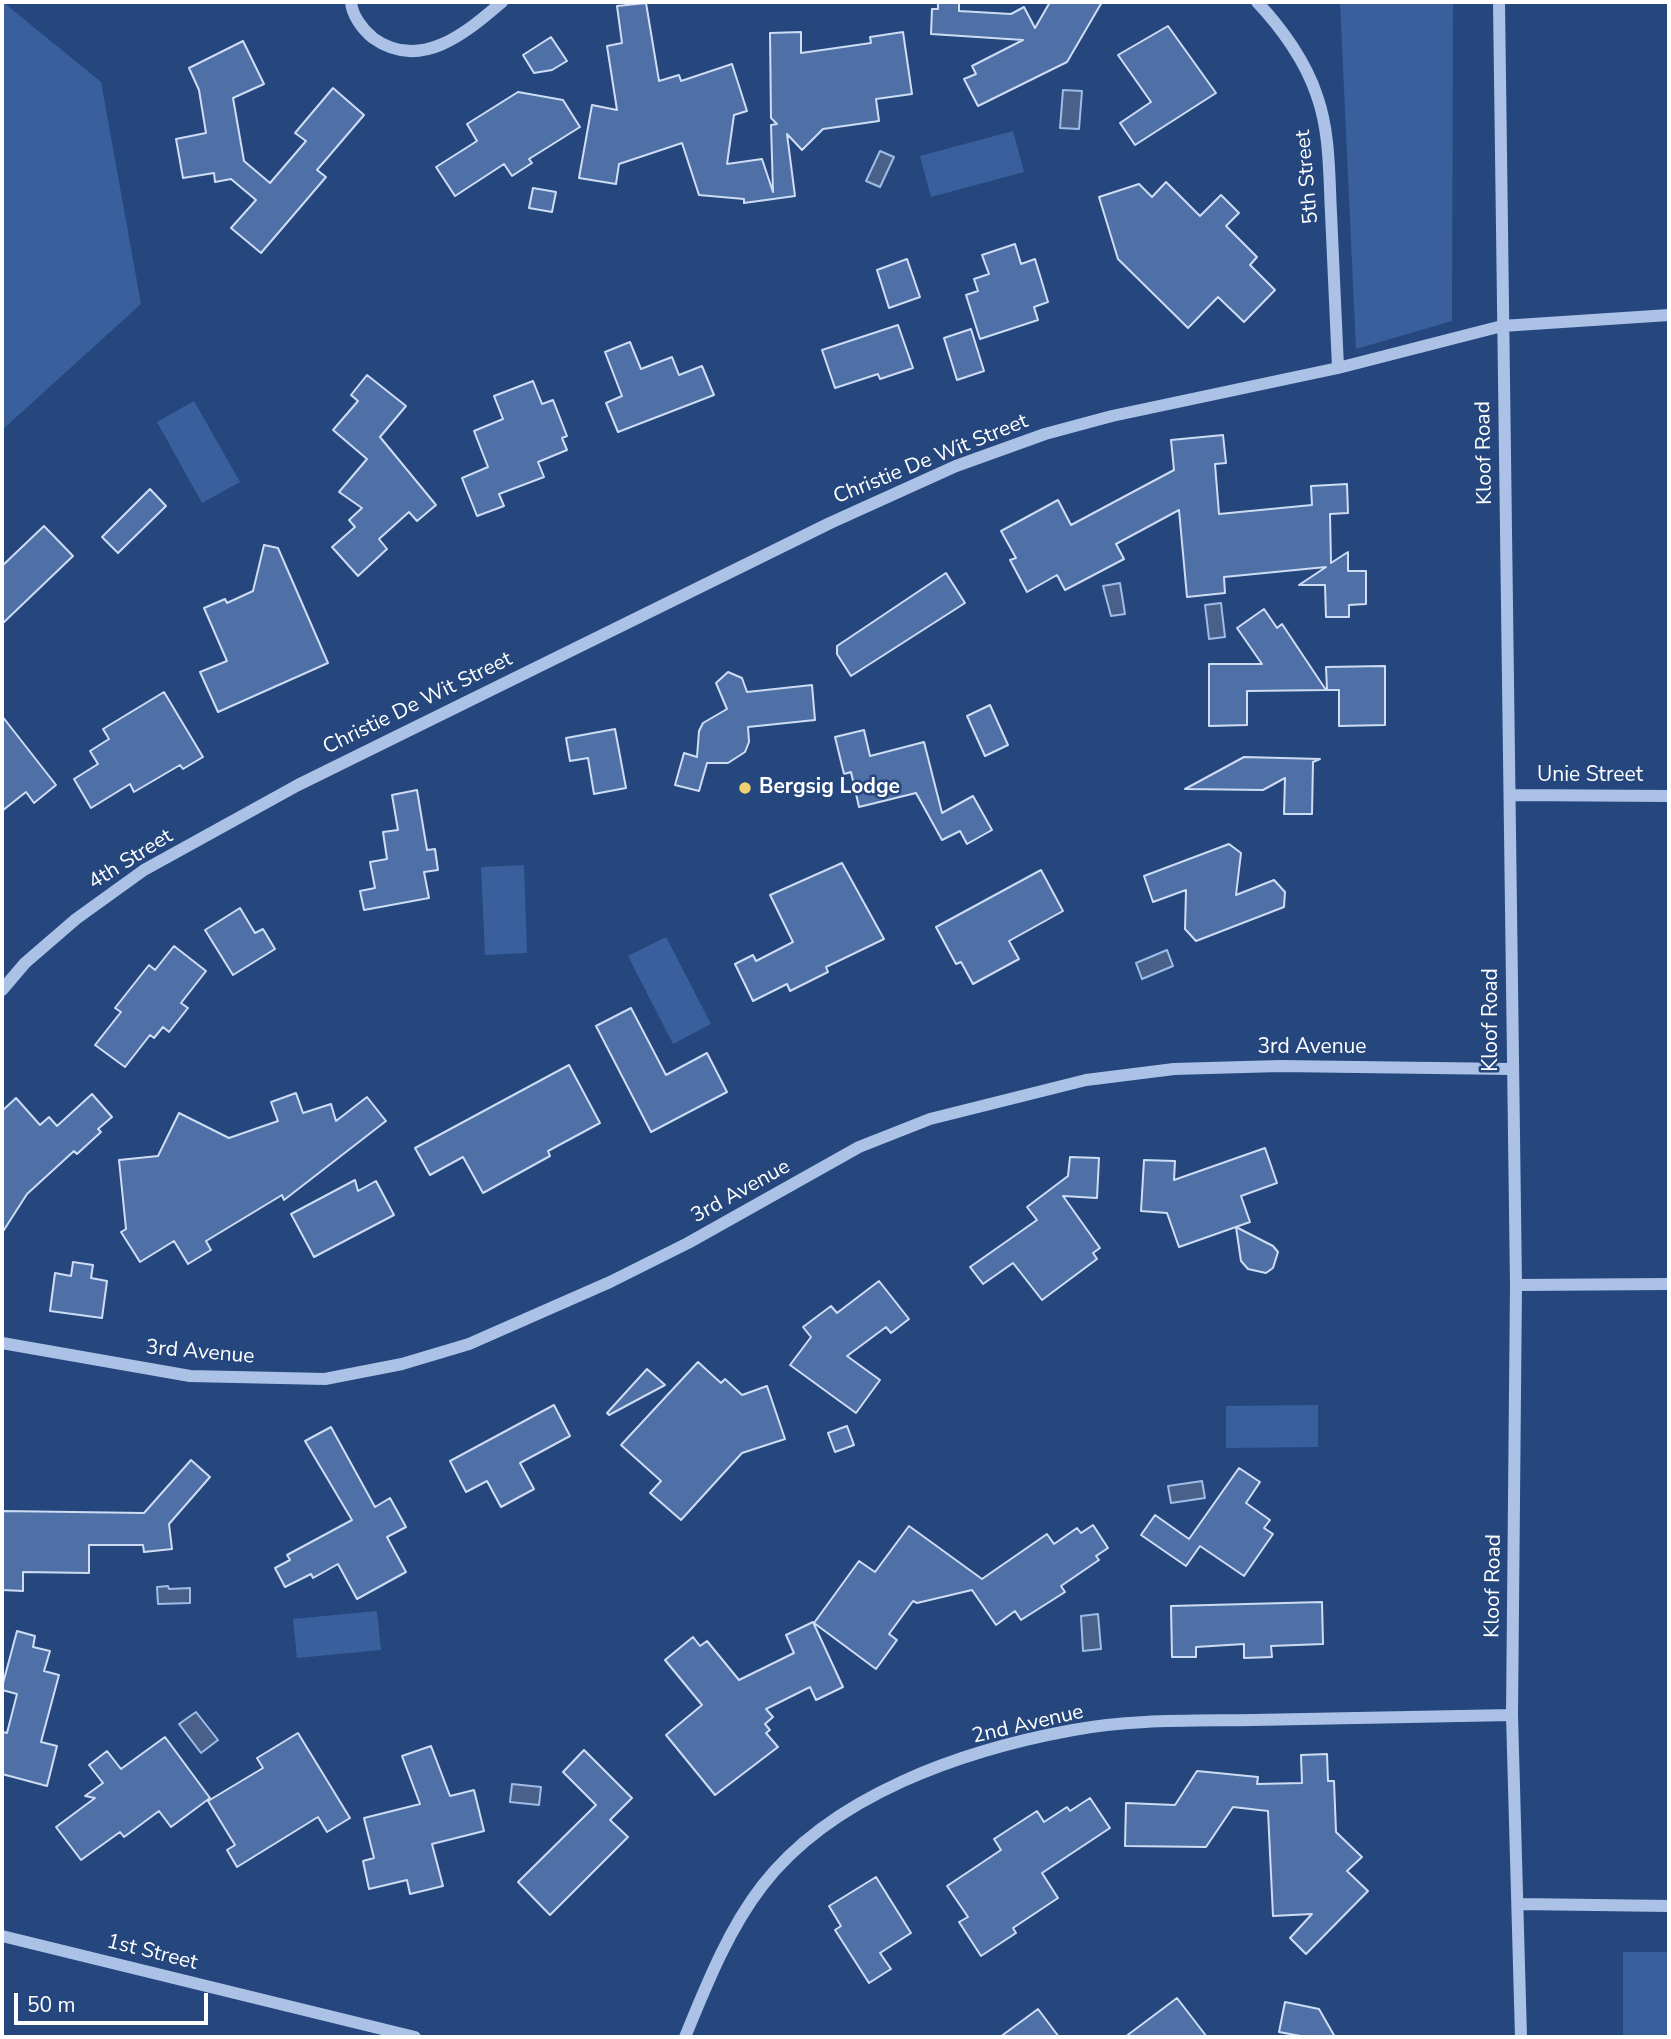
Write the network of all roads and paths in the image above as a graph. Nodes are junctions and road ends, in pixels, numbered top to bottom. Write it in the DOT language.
graph roads {
  1 [pos="351,2"];
  2 [pos="502,2"];
  3 [pos="1257,2"];
  4 [pos="1499,2"];
  5 [pos="1669,315"];
  6 [pos="1502,326"];
  7 [pos="1338,368"];
  8 [pos="298,785"];
  9 [pos="1511,795"];
  10 [pos="1669,796"];
  11 [pos="2,990"];
  12 [pos="1511,1069"];
  13 [pos="1669,1284"];
  14 [pos="1516,1285"];
  15 [pos="2,1343"];
  16 [pos="1512,1715"];
  17 [pos="1520,1904"];
  18 [pos="1669,1906"];
  19 [pos="2,1936"];
  20 [pos="415,2037"];
  21 [pos="685,2037"];
  22 [pos="1521,2037"];
  1 -- 2 [label="street"];
  3 -- 7 [label="street, 5th Street"];
  4 -- 6 [label="street, Kloof Road"];
  5 -- 6 [label="street, Christie De Wit Street"];
  6 -- 7 [label="street, Christie De Wit Street"];
  6 -- 9 [label="street, Kloof Road"];
  7 -- 8 [label="street, Christie De Wit Street"];
  8 -- 11 [label="street, 4th Street"];
  9 -- 10 [label="street, Unie Street"];
  9 -- 12 [label="street, Kloof Road"];
  12 -- 14 [label="street, Kloof Road"];
  12 -- 15 [label="street, 3rd Avenue"];
  13 -- 14 [label="street"];
  14 -- 16 [label="street, Kloof Road"];
  16 -- 17 [label="street, Kloof Road"];
  16 -- 21 [label="street, 2nd Avenue"];
  17 -- 18 [label="street"];
  17 -- 22 [label="street, Kloof Road"];
  19 -- 20 [label="street, 1st Street"];
}
